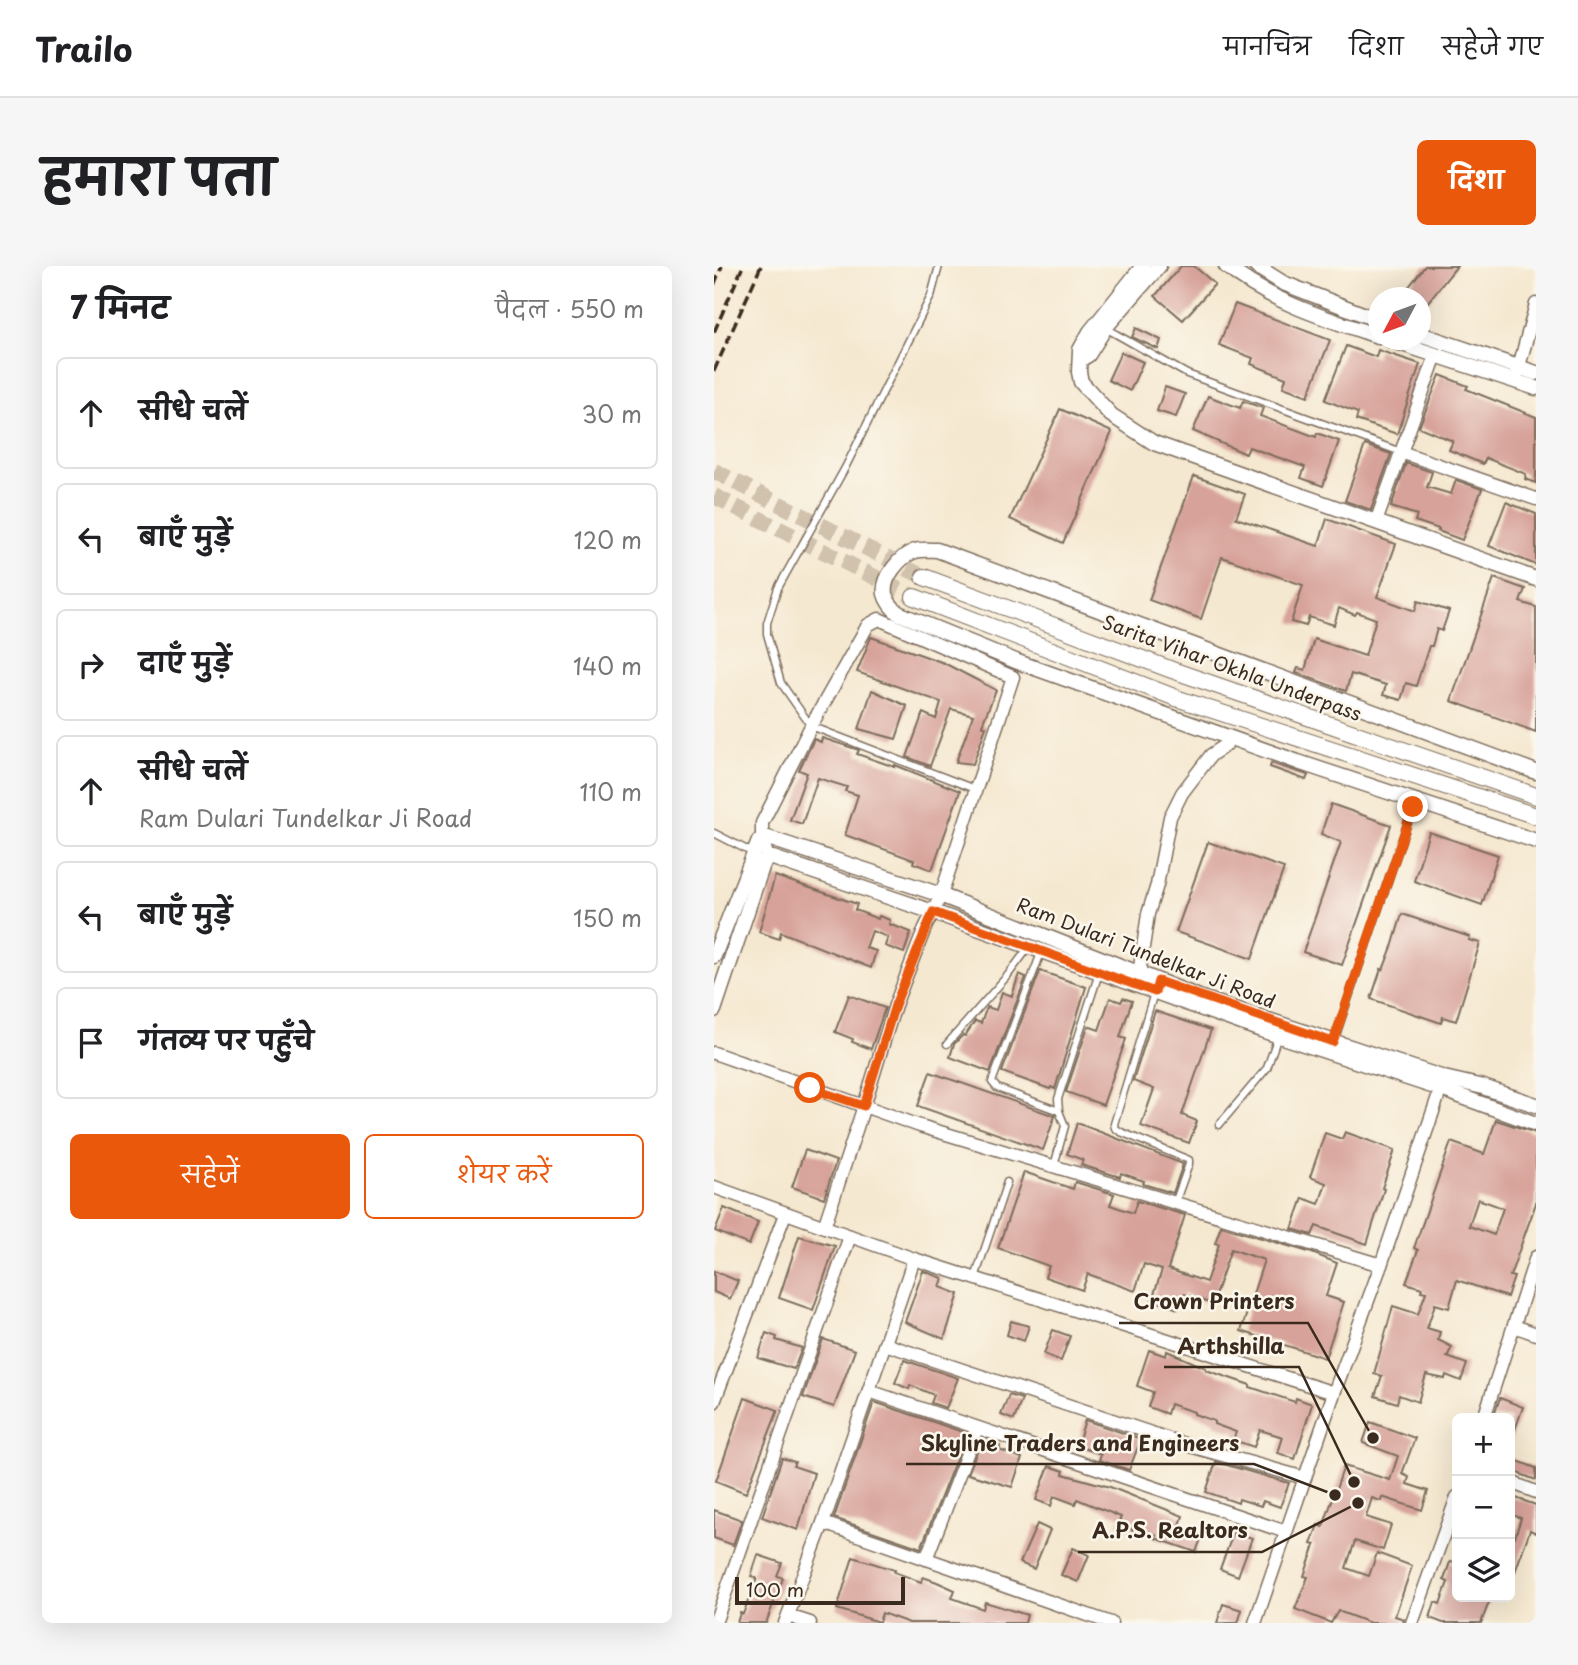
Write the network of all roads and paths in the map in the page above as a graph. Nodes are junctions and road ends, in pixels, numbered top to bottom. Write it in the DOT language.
graph roads {
  1 [pos="939,266"];
  2 [pos="1143,266"];
  3 [pos="1159,266"];
  4 [pos="1226,266"];
  5 [pos="1256,266"];
  6 [pos="1536,304"];
  7 [pos="1368,316"];
  8 [pos="1105,328"];
  9 [pos="1368,333"];
  10 [pos="1431,339"];
  11 [pos="1421,350"];
  12 [pos="1436,355"];
  13 [pos="1081,359"];
  14 [pos="1536,373"];
  15 [pos="1516,374"];
  16 [pos="1536,388"];
  17 [pos="1401,452"];
  18 [pos="1536,499"];
  19 [pos="1376,522"];
  20 [pos="924,577"];
  21 [pos="1536,579"];
  22 [pos="914,597"];
  23 [pos="959,646"];
  24 [pos="811,726"];
  25 [pos="1227,737"];
  26 [pos="1536,772"];
  27 [pos="977,790"];
  28 [pos="1532,794"];
  29 [pos="1415,801"];
  30 [pos="1536,816"];
  31 [pos="714,833"];
  32 [pos="762,838"];
  33 [pos="1536,841"];
  34 [pos="754,853"];
  35 [pos="768,858"];
  36 [pos="940,895"];
  37 [pos="933,912"];
  38 [pos="1035,949"];
  39 [pos="714,956"];
  40 [pos="1099,972"];
  41 [pos="1139,974"];
  42 [pos="1156,987"];
  43 [pos="714,1010"];
  44 [pos="1279,1036"];
  45 [pos="1333,1042"];
  46 [pos="947,1044"];
  47 [pos="714,1053"];
  48 [pos="1442,1084"];
  49 [pos="1536,1105"];
  50 [pos="864,1106"];
  51 [pos="1059,1111"];
  52 [pos="1536,1124"];
  53 [pos="1219,1125"];
  54 [pos="1054,1166"];
  55 [pos="1007,1182"];
  56 [pos="714,1187"];
  57 [pos="1175,1203"];
  58 [pos="785,1213"];
  59 [pos="824,1227"];
  60 [pos="850,1236"];
  61 [pos="1536,1257"];
  62 [pos="914,1259"];
  63 [pos="1381,1265"];
  64 [pos="975,1278"];
  65 [pos="1514,1326"];
  66 [pos="1536,1334"];
  67 [pos="885,1344"];
  68 [pos="869,1391"];
  69 [pos="1334,1393"];
  70 [pos="714,1402"];
  71 [pos="1486,1413"];
  72 [pos="977,1428"];
  73 [pos="1305,1479"];
  74 [pos="1515,1484"];
  75 [pos="1536,1492"];
  76 [pos="1452,1511"];
  77 [pos="823,1522"];
  78 [pos="1286,1532"];
  79 [pos="926,1559"];
  80 [pos="787,1620"];
  81 [pos="715,1623"];
  82 [pos="810,1623"];
  83 [pos="1111,1623"];
  84 [pos="1255,1623"];
  85 [pos="1412,1623"];
  1 -- 24 [label="lane"];
  2 -- 13 [label="street"];
  3 -- 8 [label="street"];
  4 -- 9 [label="street"];
  5 -- 7 [label="street"];
  6 -- 15 [label="street"];
  8 -- 13 [label="street"];
  8 -- 17 [label="lane"];
  10 -- 15 [label="street"];
  11 -- 12 [label="street"];
  12 -- 15 [label="street"];
  12 -- 17 [label="street"];
  13 -- 19 [label="street"];
  14 -- 15 [label="street"];
  15 -- 16 [label="street"];
  17 -- 18 [label="street"];
  17 -- 19 [label="street"];
  19 -- 21 [label="street"];
  20 -- 28 [label="main road, Sarita Vihar Okhla Underpass"];
  22 -- 30 [label="main road"];
  23 -- 24 [label="street"];
  23 -- 25 [label="street"];
  23 -- 26 [label="street"];
  23 -- 27 [label="street"];
  24 -- 27 [label="lane"];
  24 -- 32 [label="street"];
  25 -- 29 [label="street"];
  25 -- 41 [label="street"];
  27 -- 36 [label="street"];
  29 -- 33 [label="street"];
  29 -- 45 [label="lane"];
  31 -- 34 [label="lane"];
  32 -- 34 [label="street"];
  32 -- 35 [label="street"];
  32 -- 36 [label="street, Ram Dulari Tundelkar Ji Road"];
  34 -- 39 [label="street"];
  35 -- 37 [label="street"];
  35 -- 43 [label="street"];
  36 -- 37 [label="street"];
  36 -- 41 [label="street, Ram Dulari Tundelkar Ji Road"];
  37 -- 38 [label="street"];
  37 -- 50 [label="street"];
  38 -- 40 [label="street"];
  38 -- 46 [label="lane"];
  38 -- 51 [label="lane"];
  40 -- 42 [label="street"];
  40 -- 51 [label="lane"];
  41 -- 42 [label="street, Ram Dulari Tundelkar Ji Road"];
  42 -- 44 [label="street, Ram Dulari Tundelkar Ji Road"];
  42 -- 45 [label="street, Ram Dulari Tundelkar Ji Road"];
  42 -- 57 [label="lane"];
  44 -- 48 [label="street, Ram Dulari Tundelkar Ji Road"];
  44 -- 53 [label="lane"];
  45 -- 48 [label="street, Ram Dulari Tundelkar Ji Road"];
  47 -- 50 [label="street"];
  48 -- 49 [label="street, Ram Dulari Tundelkar Ji Road"];
  48 -- 52 [label="street, Ram Dulari Tundelkar Ji Road"];
  48 -- 63 [label="street"];
  50 -- 54 [label="street"];
  50 -- 59 [label="street"];
  51 -- 54 [label="lane"];
  54 -- 57 [label="street"];
  55 -- 64 [label="lane"];
  56 -- 58 [label="street"];
  57 -- 63 [label="street"];
  58 -- 59 [label="street"];
  58 -- 70 [label="street"];
  59 -- 60 [label="street"];
  60 -- 62 [label="street"];
  60 -- 81 [label="street"];
  61 -- 65 [label="street"];
  62 -- 64 [label="street"];
  62 -- 67 [label="street"];
  63 -- 69 [label="street"];
  64 -- 69 [label="street"];
  65 -- 66 [label="street"];
  65 -- 71 [label="street"];
  67 -- 68 [label="street"];
  67 -- 73 [label="street"];
  68 -- 72 [label="street"];
  68 -- 77 [label="street"];
  69 -- 73 [label="street"];
  72 -- 78 [label="street"];
  72 -- 79 [label="street"];
  73 -- 78 [label="street"];
  74 -- 75 [label="street"];
  76 -- 85 [label="street"];
  77 -- 79 [label="street"];
  77 -- 80 [label="street"];
  78 -- 84 [label="street"];
  79 -- 83 [label="street"];
  80 -- 82 [label="street"];
}
